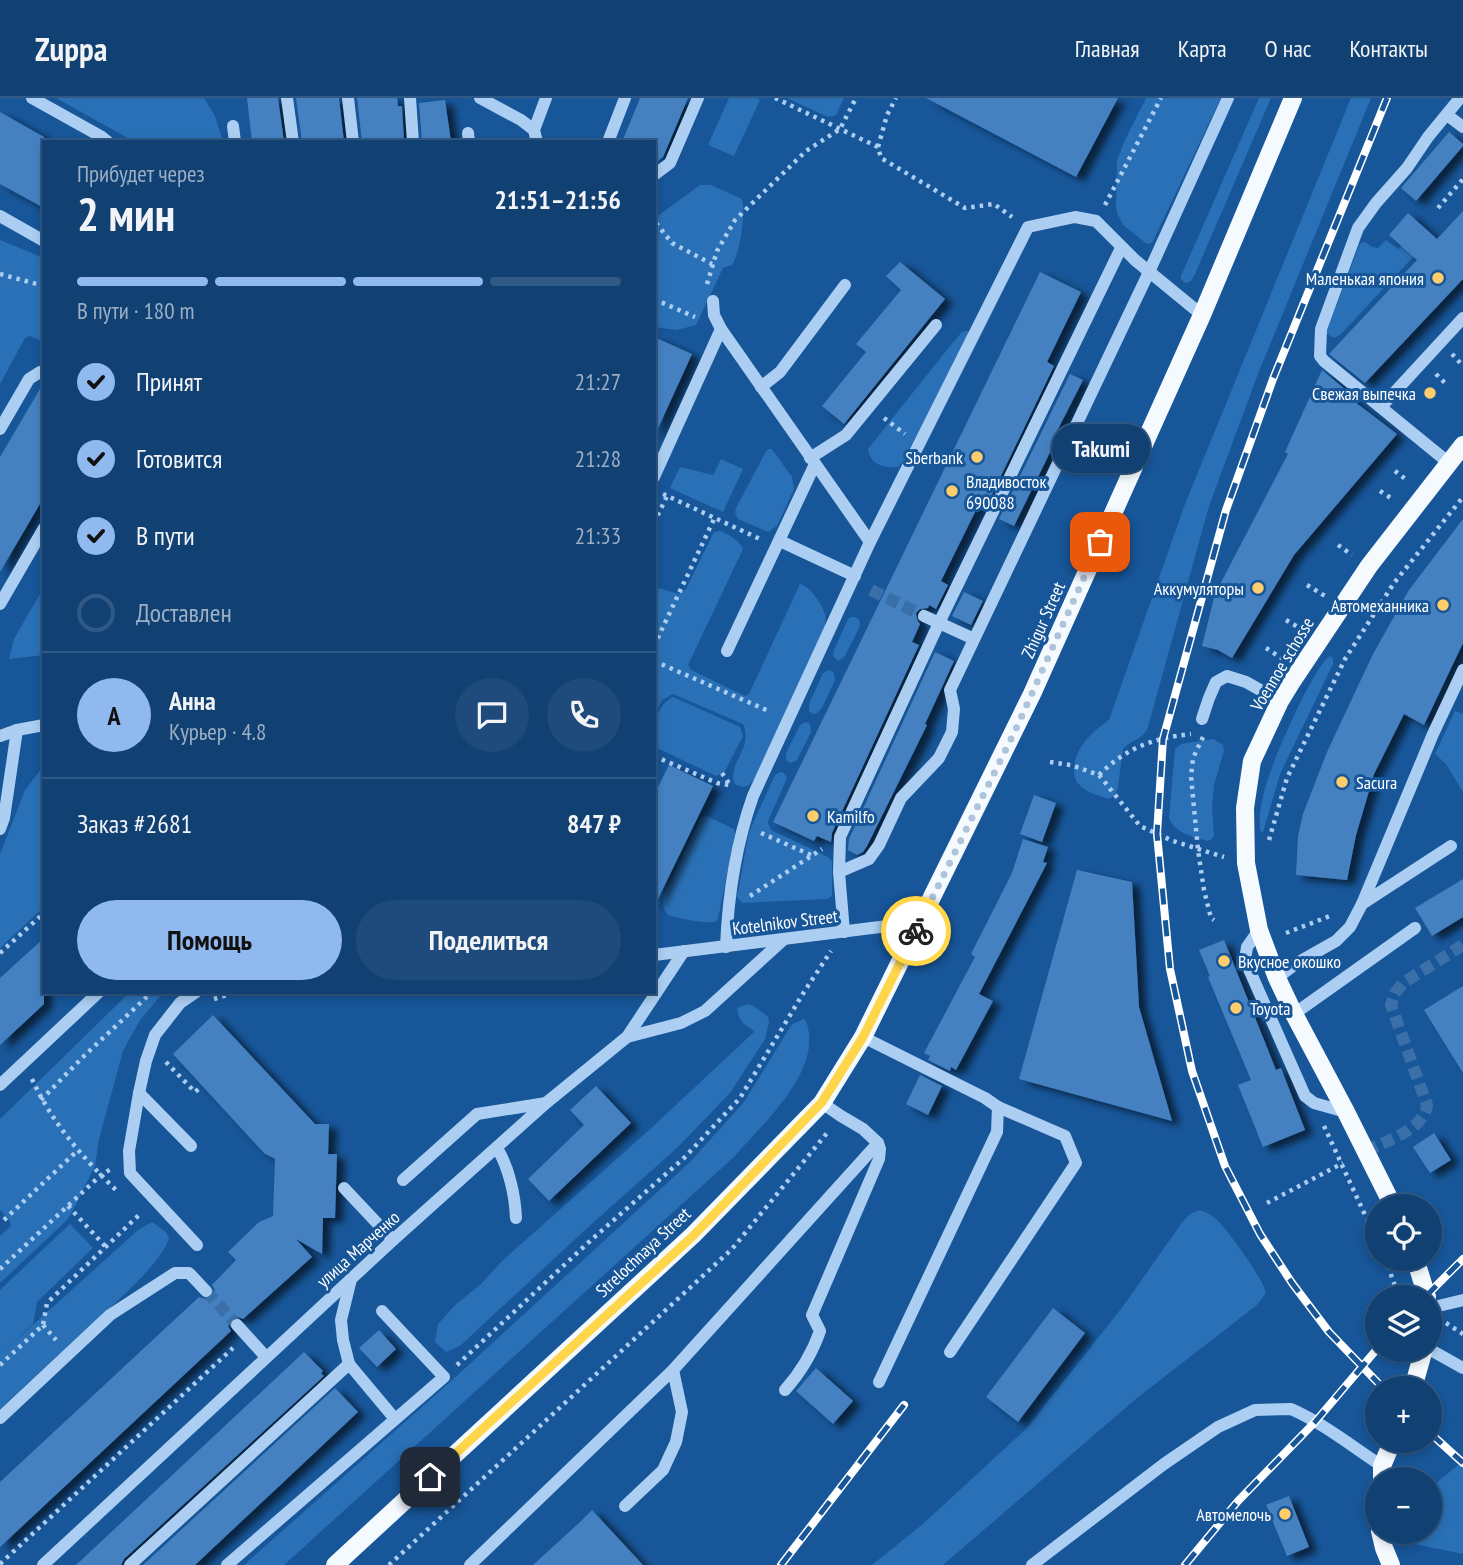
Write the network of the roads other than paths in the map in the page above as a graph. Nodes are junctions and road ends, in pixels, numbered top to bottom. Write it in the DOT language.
graph roads {
  1 [pos="32,98"];
  2 [pos="288,98"];
  3 [pos="348,98"];
  4 [pos="410,98"];
  5 [pos="480,98"];
  6 [pos="546,98"];
  7 [pos="625,98"];
  8 [pos="698,98"];
  9 [pos="1228,98"];
  10 [pos="1293,98"];
  11 [pos="1460,98"];
  12 [pos="1447,115"];
  13 [pos="233,126"];
  14 [pos="1463,127"];
  15 [pos="535,136"];
  16 [pos="106,140"];
  17 [pos="235,140"];
  18 [pos="293,140"];
  19 [pos="353,140"];
  20 [pos="413,140"];
  21 [pos="609,140"];
  22 [pos="656,174"];
  23 [pos="0,216"];
  24 [pos="42,240"];
  25 [pos="1121,248"];
  26 [pos="1149,272"];
  27 [pos="845,285"];
  28 [pos="713,300"];
  29 [pos="1202,315"];
  30 [pos="1463,318"];
  31 [pos="936,325"];
  32 [pos="721,329"];
  33 [pos="42,372"];
  34 [pos="761,387"];
  35 [pos="1381,407"];
  36 [pos="0,429"];
  37 [pos="1463,445"];
  38 [pos="813,461"];
  39 [pos="1449,463"];
  40 [pos="656,473"];
  41 [pos="42,531"];
  42 [pos="780,541"];
  43 [pos="870,542"];
  44 [pos="855,576"];
  45 [pos="0,604"];
  46 [pos="924,616"];
  47 [pos="939,623"];
  48 [pos="974,639"];
  49 [pos="727,651"];
  50 [pos="1463,670"];
  51 [pos="1280,701"];
  52 [pos="1202,719"];
  53 [pos="42,725"];
  54 [pos="17,730"];
  55 [pos="0,736"];
  56 [pos="0,829"];
  57 [pos="1451,846"];
  58 [pos="839,872"];
  59 [pos="1362,904"];
  60 [pos="920,922"];
  61 [pos="1415,928"];
  62 [pos="1259,930"];
  63 [pos="844,933"];
  64 [pos="783,940"];
  65 [pos="726,947"];
  66 [pos="684,951"];
  67 [pos="656,955"];
  68 [pos="1277,978"];
  69 [pos="656,993"];
  70 [pos="97,994"];
  71 [pos="193,994"];
  72 [pos="656,994"];
  73 [pos="1294,1014"];
  74 [pos="627,1037"];
  75 [pos="863,1037"];
  76 [pos="0,1085"];
  77 [pos="139,1093"];
  78 [pos="822,1102"];
  79 [pos="546,1103"];
  80 [pos="998,1107"];
  81 [pos="1346,1112"];
  82 [pos="878,1143"];
  83 [pos="191,1146"];
  84 [pos="497,1148"];
  85 [pos="403,1180"];
  86 [pos="344,1188"];
  87 [pos="1387,1194"];
  88 [pos="516,1218"];
  89 [pos="393,1240"];
  90 [pos="197,1245"];
  91 [pos="351,1278"];
  92 [pos="206,1291"];
  93 [pos="1463,1300"];
  94 [pos="1442,1305"];
  95 [pos="382,1311"];
  96 [pos="237,1325"];
  97 [pos="950,1352"];
  98 [pos="1442,1356"];
  99 [pos="266,1357"];
  100 [pos="349,1364"];
  101 [pos="1463,1368"];
  102 [pos="673,1370"];
  103 [pos="879,1382"];
  104 [pos="785,1390"];
  105 [pos="0,1418"];
  106 [pos="395,1419"];
  107 [pos="1374,1467"];
  108 [pos="625,1506"];
  109 [pos="1383,1544"];
  110 [pos="43,1565"];
  111 [pos="130,1565"];
  112 [pos="226,1565"];
  113 [pos="335,1565"];
  114 [pos="470,1565"];
  115 [pos="1032,1565"];
  116 [pos="1391,1565"];
  1 -- 16 [label="street"];
  2 -- 18 [label="street"];
  3 -- 19 [label="street"];
  4 -- 20 [label="street"];
  5 -- 15 [label="street"];
  6 -- 15 [label="street"];
  7 -- 21 [label="street"];
  8 -- 22 [label="street"];
  9 -- 26 [label="street"];
  10 -- 29 [label="main road, Zhigur Street"];
  11 -- 12 [label="street"];
  12 -- 14 [label="street"];
  12 -- 35 [label="street"];
  13 -- 17 [label="street"];
  23 -- 24 [label="street"];
  25 -- 26 [label="street"];
  25 -- 43 [label="street"];
  25 -- 47 [label="street"];
  26 -- 29 [label="street"];
  26 -- 48 [label="street"];
  27 -- 34 [label="street"];
  28 -- 32 [label="street"];
  29 -- 60 [label="main road, Zhigur Street"];
  30 -- 35 [label="street"];
  31 -- 38 [label="street"];
  32 -- 34 [label="street"];
  32 -- 40 [label="street"];
  33 -- 36 [label="street"];
  34 -- 38 [label="street"];
  35 -- 39 [label="street"];
  37 -- 39 [label="main road, Voennoe schosse"];
  38 -- 42 [label="street"];
  38 -- 43 [label="street"];
  39 -- 51 [label="main road, Voennoe schosse"];
  41 -- 45 [label="street"];
  42 -- 44 [label="street"];
  42 -- 49 [label="street"];
  43 -- 44 [label="street"];
  44 -- 65 [label="street"];
  46 -- 47 [label="street"];
  47 -- 48 [label="street"];
  47 -- 58 [label="street"];
  48 -- 58 [label="street"];
  50 -- 59 [label="street"];
  51 -- 52 [label="street"];
  51 -- 62 [label="main road, Voennoe schosse"];
  53 -- 54 [label="street"];
  54 -- 55 [label="street"];
  54 -- 56 [label="street"];
  57 -- 59 [label="street"];
  58 -- 63 [label="street"];
  59 -- 68 [label="street"];
  60 -- 63 [label="street, Kotelnikov Street"];
  60 -- 75 [label="main road, Strelochnaya Street"];
  61 -- 73 [label="street"];
  62 -- 68 [label="main road, Voennoe schosse"];
  62 -- 81 [label="street"];
  63 -- 64 [label="street, Kotelnikov Street"];
  64 -- 65 [label="street, Kotelnikov Street"];
  64 -- 74 [label="street"];
  65 -- 66 [label="street, Kotelnikov Street"];
  66 -- 67 [label="street, Kotelnikov Street"];
  66 -- 69 [label="street, улица Марченко"];
  68 -- 73 [label="main road, Voennoe schosse"];
  70 -- 76 [label="street"];
  71 -- 77 [label="street"];
  72 -- 74 [label="street, улица Марченко"];
  73 -- 81 [label="main road, Voennoe schosse"];
  74 -- 79 [label="street, улица Марченко"];
  75 -- 78 [label="main road, Strelochnaya Street"];
  75 -- 80 [label="street"];
  77 -- 83 [label="street"];
  77 -- 90 [label="street"];
  78 -- 82 [label="street"];
  78 -- 113 [label="main road, Strelochnaya Street"];
  79 -- 84 [label="street, улица Марченко"];
  79 -- 85 [label="street"];
  80 -- 97 [label="street"];
  80 -- 103 [label="street"];
  81 -- 87 [label="main road, Voennoe schosse"];
  82 -- 102 [label="street"];
  82 -- 104 [label="street"];
  84 -- 88 [label="street"];
  84 -- 89 [label="street, улица Марченко"];
  86 -- 89 [label="street"];
  89 -- 91 [label="street, улица Марченко"];
  91 -- 99 [label="street, улица Марченко"];
  91 -- 100 [label="street"];
  92 -- 105 [label="street"];
  93 -- 94 [label="street"];
  95 -- 106 [label="street"];
  96 -- 99 [label="street"];
  98 -- 101 [label="street"];
  99 -- 110 [label="street, улица Марченко"];
  100 -- 106 [label="street"];
  100 -- 111 [label="street"];
  102 -- 108 [label="street"];
  102 -- 114 [label="street"];
  106 -- 112 [label="street"];
  107 -- 115 [label="street"];
  109 -- 116 [label="main road"];
}
